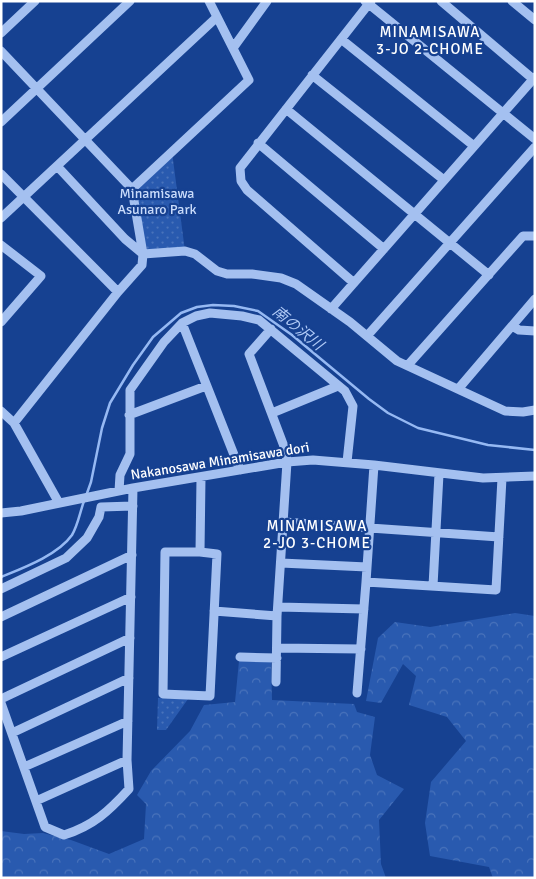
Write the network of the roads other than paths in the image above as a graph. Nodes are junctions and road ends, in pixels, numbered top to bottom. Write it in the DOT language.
graph roads {
  1 [pos="35,1"];
  2 [pos="130,1"];
  3 [pos="210,1"];
  4 [pos="267,1"];
  5 [pos="440,1"];
  6 [pos="512,1"];
  7 [pos="368,2"];
  8 [pos="217,17"];
  9 [pos="535,20"];
  10 [pos="1,34"];
  11 [pos="341,39"];
  12 [pos="233,48"];
  13 [pos="1,51"];
  14 [pos="312,75"];
  15 [pos="534,78"];
  16 [pos="38,88"];
  17 [pos="286,109"];
  18 [pos="503,113"];
  19 [pos="1,122"];
  20 [pos="86,139"];
  21 [pos="535,139"];
  22 [pos="258,143"];
  23 [pos="474,146"];
  24 [pos="535,147"];
  25 [pos="58,166"];
  26 [pos="1,174"];
  27 [pos="444,180"];
  28 [pos="132,189"];
  29 [pos="24,197"];
  30 [pos="415,214"];
  31 [pos="1,218"];
  32 [pos="535,236"];
  33 [pos="450,243"];
  34 [pos="1,245"];
  35 [pos="384,249"];
  36 [pos="143,254"];
  37 [pos="489,275"];
  38 [pos="354,283"];
  39 [pos="118,292"];
  40 [pos="535,299"];
  41 [pos="331,309"];
  42 [pos="1,322"];
  43 [pos="182,323"];
  44 [pos="512,326"];
  45 [pos="271,329"];
  46 [pos="535,331"];
  47 [pos="367,336"];
  48 [pos="408,366"];
  49 [pos="206,386"];
  50 [pos="338,386"];
  51 [pos="459,388"];
  52 [pos="535,410"];
  53 [pos="1,411"];
  54 [pos="272,413"];
  55 [pos="129,415"];
  56 [pos="14,423"];
  57 [pos="287,462"];
  58 [pos="347,462"];
  59 [pos="374,464"];
  60 [pos="240,470"];
  61 [pos="439,474"];
  62 [pos="535,476"];
  63 [pos="201,478"];
  64 [pos="502,478"];
  65 [pos="133,488"];
  66 [pos="115,492"];
  67 [pos="60,503"];
  68 [pos="133,506"];
  69 [pos="1,513"];
  70 [pos="284,522"];
  71 [pos="370,527"];
  72 [pos="437,532"];
  73 [pos="499,537"];
  74 [pos="200,552"];
  75 [pos="132,555"];
  76 [pos="281,563"];
  77 [pos="367,567"];
  78 [pos="366,582"];
  79 [pos="433,586"];
  80 [pos="1,589"];
  81 [pos="131,597"];
  82 [pos="364,609"];
  83 [pos="214,611"];
  84 [pos="278,612"];
  85 [pos="1,617"];
  86 [pos="130,638"];
  87 [pos="277,648"];
  88 [pos="361,649"];
  89 [pos="1,657"];
  90 [pos="240,657"];
  91 [pos="277,658"];
  92 [pos="129,678"];
  93 [pos="276,682"];
  94 [pos="357,693"];
  95 [pos="1,701"];
  96 [pos="128,721"];
  97 [pos="12,733"];
  98 [pos="127,760"];
  99 [pos="24,767"];
  100 [pos="36,801"];
  1 -- 10 [label="street"];
  2 -- 16 [label="street"];
  3 -- 8 [label="street"];
  4 -- 12 [label="street"];
  5 -- 15 [label="street"];
  6 -- 9 [label="street"];
  7 -- 11 [label="street"];
  7 -- 18 [label="street"];
  8 -- 12 [label="street"];
  8 -- 20 [label="street"];
  11 -- 14 [label="street"];
  11 -- 23 [label="street"];
  12 -- 28 [label="street"];
  13 -- 16 [label="street"];
  14 -- 17 [label="street"];
  14 -- 27 [label="street"];
  15 -- 18 [label="street"];
  16 -- 19 [label="street"];
  16 -- 20 [label="street"];
  17 -- 22 [label="street"];
  17 -- 30 [label="street"];
  18 -- 21 [label="street"];
  18 -- 23 [label="street"];
  20 -- 25 [label="street"];
  20 -- 28 [label="street"];
  22 -- 35 [label="street"];
  22 -- 38 [label="street"];
  23 -- 27 [label="street"];
  24 -- 33 [label="street"];
  25 -- 29 [label="street"];
  25 -- 36 [label="street"];
  26 -- 29 [label="street"];
  27 -- 30 [label="street"];
  28 -- 36 [label="street"];
  29 -- 31 [label="street"];
  29 -- 39 [label="street"];
  30 -- 33 [label="street"];
  30 -- 35 [label="street"];
  32 -- 37 [label="street"];
  33 -- 37 [label="street"];
  33 -- 47 [label="street"];
  34 -- 42 [label="street"];
  35 -- 38 [label="street"];
  36 -- 39 [label="street"];
  36 -- 41 [label="street"];
  37 -- 48 [label="street"];
  38 -- 41 [label="street"];
  39 -- 56 [label="street"];
  40 -- 44 [label="street"];
  41 -- 47 [label="street"];
  43 -- 45 [label="street"];
  43 -- 49 [label="street"];
  43 -- 55 [label="street"];
  44 -- 46 [label="street"];
  44 -- 51 [label="street"];
  45 -- 50 [label="street"];
  45 -- 54 [label="street"];
  47 -- 48 [label="street"];
  48 -- 51 [label="street"];
  49 -- 55 [label="street"];
  49 -- 60 [label="street"];
  50 -- 54 [label="street"];
  50 -- 58 [label="street"];
  51 -- 52 [label="street"];
  53 -- 56 [label="street"];
  54 -- 57 [label="street"];
  55 -- 66 [label="street"];
  56 -- 67 [label="street"];
  57 -- 58 [label="street, Nakanosawa Minamisawa dori"];
  57 -- 60 [label="street, Nakanosawa Minamisawa dori"];
  57 -- 70 [label="street"];
  58 -- 59 [label="street, Nakanosawa Minamisawa dori"];
  59 -- 61 [label="street, Nakanosawa Minamisawa dori"];
  59 -- 71 [label="street"];
  60 -- 63 [label="street, Nakanosawa Minamisawa dori"];
  61 -- 64 [label="street, Nakanosawa Minamisawa dori"];
  61 -- 72 [label="street"];
  62 -- 64 [label="street, Nakanosawa Minamisawa dori"];
  63 -- 65 [label="street, Nakanosawa Minamisawa dori"];
  63 -- 74 [label="street"];
  64 -- 73 [label="street"];
  65 -- 66 [label="street, Nakanosawa Minamisawa dori"];
  65 -- 68 [label="street"];
  66 -- 67 [label="street, Nakanosawa Minamisawa dori"];
  67 -- 69 [label="street, Nakanosawa Minamisawa dori"];
  68 -- 75 [label="street"];
  68 -- 80 [label="street"];
  70 -- 71 [label="street"];
  70 -- 76 [label="street"];
  71 -- 72 [label="street"];
  71 -- 77 [label="street"];
  72 -- 73 [label="street"];
  72 -- 79 [label="street"];
  73 -- 79 [label="street"];
  74 -- 83 [label="street"];
  74 -- 83 [label="street"];
  75 -- 81 [label="street"];
  75 -- 85 [label="street"];
  76 -- 77 [label="street"];
  76 -- 84 [label="street"];
  77 -- 78 [label="street"];
  78 -- 79 [label="street"];
  78 -- 82 [label="street"];
  81 -- 86 [label="street"];
  81 -- 89 [label="street"];
  82 -- 84 [label="street"];
  82 -- 88 [label="street"];
  83 -- 84 [label="street"];
  84 -- 87 [label="street"];
  86 -- 92 [label="street"];
  86 -- 95 [label="street"];
  87 -- 88 [label="street"];
  87 -- 91 [label="street"];
  88 -- 94 [label="street"];
  90 -- 91 [label="street"];
  91 -- 93 [label="street"];
  92 -- 96 [label="street"];
  92 -- 97 [label="street"];
  95 -- 97 [label="street"];
  96 -- 98 [label="street"];
  96 -- 99 [label="street"];
  97 -- 99 [label="street"];
  98 -- 100 [label="street"];
  98 -- 100 [label="street"];
  99 -- 100 [label="street"];
}
